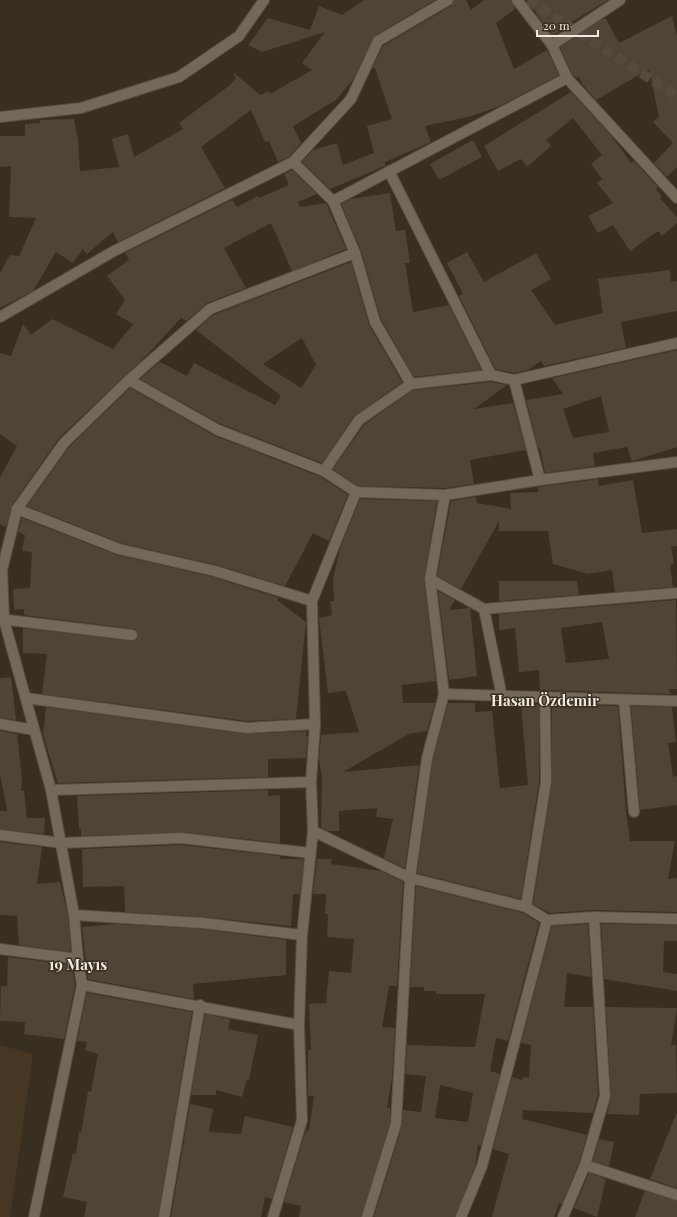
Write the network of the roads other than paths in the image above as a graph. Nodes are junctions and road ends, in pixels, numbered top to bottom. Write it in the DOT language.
graph roads {
  1 [pos="264,0"];
  2 [pos="448,0"];
  3 [pos="516,0"];
  4 [pos="620,0"];
  5 [pos="552,45"];
  6 [pos="567,78"];
  7 [pos="0,117"];
  8 [pos="293,162"];
  9 [pos="389,171"];
  10 [pos="677,198"];
  11 [pos="333,201"];
  12 [pos="355,254"];
  13 [pos="0,317"];
  14 [pos="677,343"];
  15 [pos="491,375"];
  16 [pos="129,380"];
  17 [pos="514,380"];
  18 [pos="412,384"];
  19 [pos="677,462"];
  20 [pos="324,471"];
  21 [pos="540,480"];
  22 [pos="356,492"];
  23 [pos="445,495"];
  24 [pos="17,509"];
  25 [pos="1,570"];
  26 [pos="430,579"];
  27 [pos="677,593"];
  28 [pos="312,601"];
  29 [pos="484,609"];
  30 [pos="2,619"];
  31 [pos="132,634"];
  32 [pos="444,694"];
  33 [pos="502,697"];
  34 [pos="26,698"];
  35 [pos="545,698"];
  36 [pos="624,700"];
  37 [pos="677,701"];
  38 [pos="0,724"];
  39 [pos="315,724"];
  40 [pos="34,730"];
  41 [pos="311,782"];
  42 [pos="51,790"];
  43 [pos="634,812"];
  44 [pos="313,831"];
  45 [pos="0,835"];
  46 [pos="62,843"];
  47 [pos="310,853"];
  48 [pos="410,878"];
  49 [pos="526,906"];
  50 [pos="74,915"];
  51 [pos="594,917"];
  52 [pos="677,919"];
  53 [pos="547,920"];
  54 [pos="302,935"];
  55 [pos="0,949"];
  56 [pos="78,959"];
  57 [pos="82,985"];
  58 [pos="200,1005"];
  59 [pos="299,1025"];
  60 [pos="585,1166"];
  61 [pos="677,1195"];
  62 [pos="34,1217"];
  63 [pos="164,1217"];
  64 [pos="273,1217"];
  65 [pos="367,1217"];
  66 [pos="461,1217"];
  67 [pos="563,1217"];
  1 -- 7 [label="street"];
  2 -- 8 [label="street"];
  3 -- 5 [label="street"];
  4 -- 5 [label="street"];
  5 -- 6 [label="street"];
  6 -- 9 [label="street"];
  6 -- 10 [label="street"];
  8 -- 11 [label="street"];
  8 -- 13 [label="street"];
  9 -- 11 [label="street"];
  9 -- 15 [label="street"];
  11 -- 12 [label="street"];
  12 -- 16 [label="street"];
  12 -- 18 [label="street"];
  14 -- 17 [label="street"];
  15 -- 17 [label="street"];
  15 -- 18 [label="street"];
  16 -- 20 [label="street"];
  16 -- 24 [label="street"];
  17 -- 21 [label="street"];
  18 -- 20 [label="street"];
  19 -- 21 [label="street"];
  20 -- 22 [label="street"];
  21 -- 23 [label="street"];
  22 -- 23 [label="street"];
  22 -- 28 [label="street"];
  23 -- 26 [label="street"];
  24 -- 25 [label="street"];
  24 -- 28 [label="street"];
  25 -- 30 [label="street"];
  26 -- 29 [label="street"];
  26 -- 32 [label="street"];
  27 -- 29 [label="street"];
  28 -- 39 [label="street"];
  29 -- 33 [label="street"];
  30 -- 31 [label="street"];
  30 -- 34 [label="street"];
  32 -- 33 [label="street"];
  32 -- 48 [label="street"];
  33 -- 35 [label="street"];
  34 -- 39 [label="street"];
  34 -- 40 [label="street"];
  35 -- 36 [label="street"];
  35 -- 49 [label="street"];
  36 -- 37 [label="street"];
  36 -- 43 [label="street"];
  38 -- 40 [label="street"];
  39 -- 41 [label="street"];
  40 -- 42 [label="street"];
  41 -- 42 [label="street"];
  41 -- 44 [label="street"];
  42 -- 46 [label="street"];
  44 -- 47 [label="street"];
  44 -- 48 [label="street"];
  45 -- 46 [label="street"];
  46 -- 47 [label="street"];
  46 -- 50 [label="street"];
  47 -- 54 [label="street"];
  48 -- 49 [label="street"];
  48 -- 65 [label="street"];
  49 -- 53 [label="street"];
  50 -- 54 [label="street"];
  50 -- 56 [label="street"];
  51 -- 52 [label="street"];
  51 -- 53 [label="street"];
  51 -- 60 [label="street"];
  53 -- 66 [label="street"];
  54 -- 59 [label="street"];
  55 -- 56 [label="street"];
  56 -- 57 [label="street"];
  57 -- 58 [label="street"];
  57 -- 62 [label="street"];
  58 -- 59 [label="street"];
  58 -- 63 [label="street"];
  59 -- 64 [label="street"];
  60 -- 61 [label="street"];
  60 -- 67 [label="street"];
}
